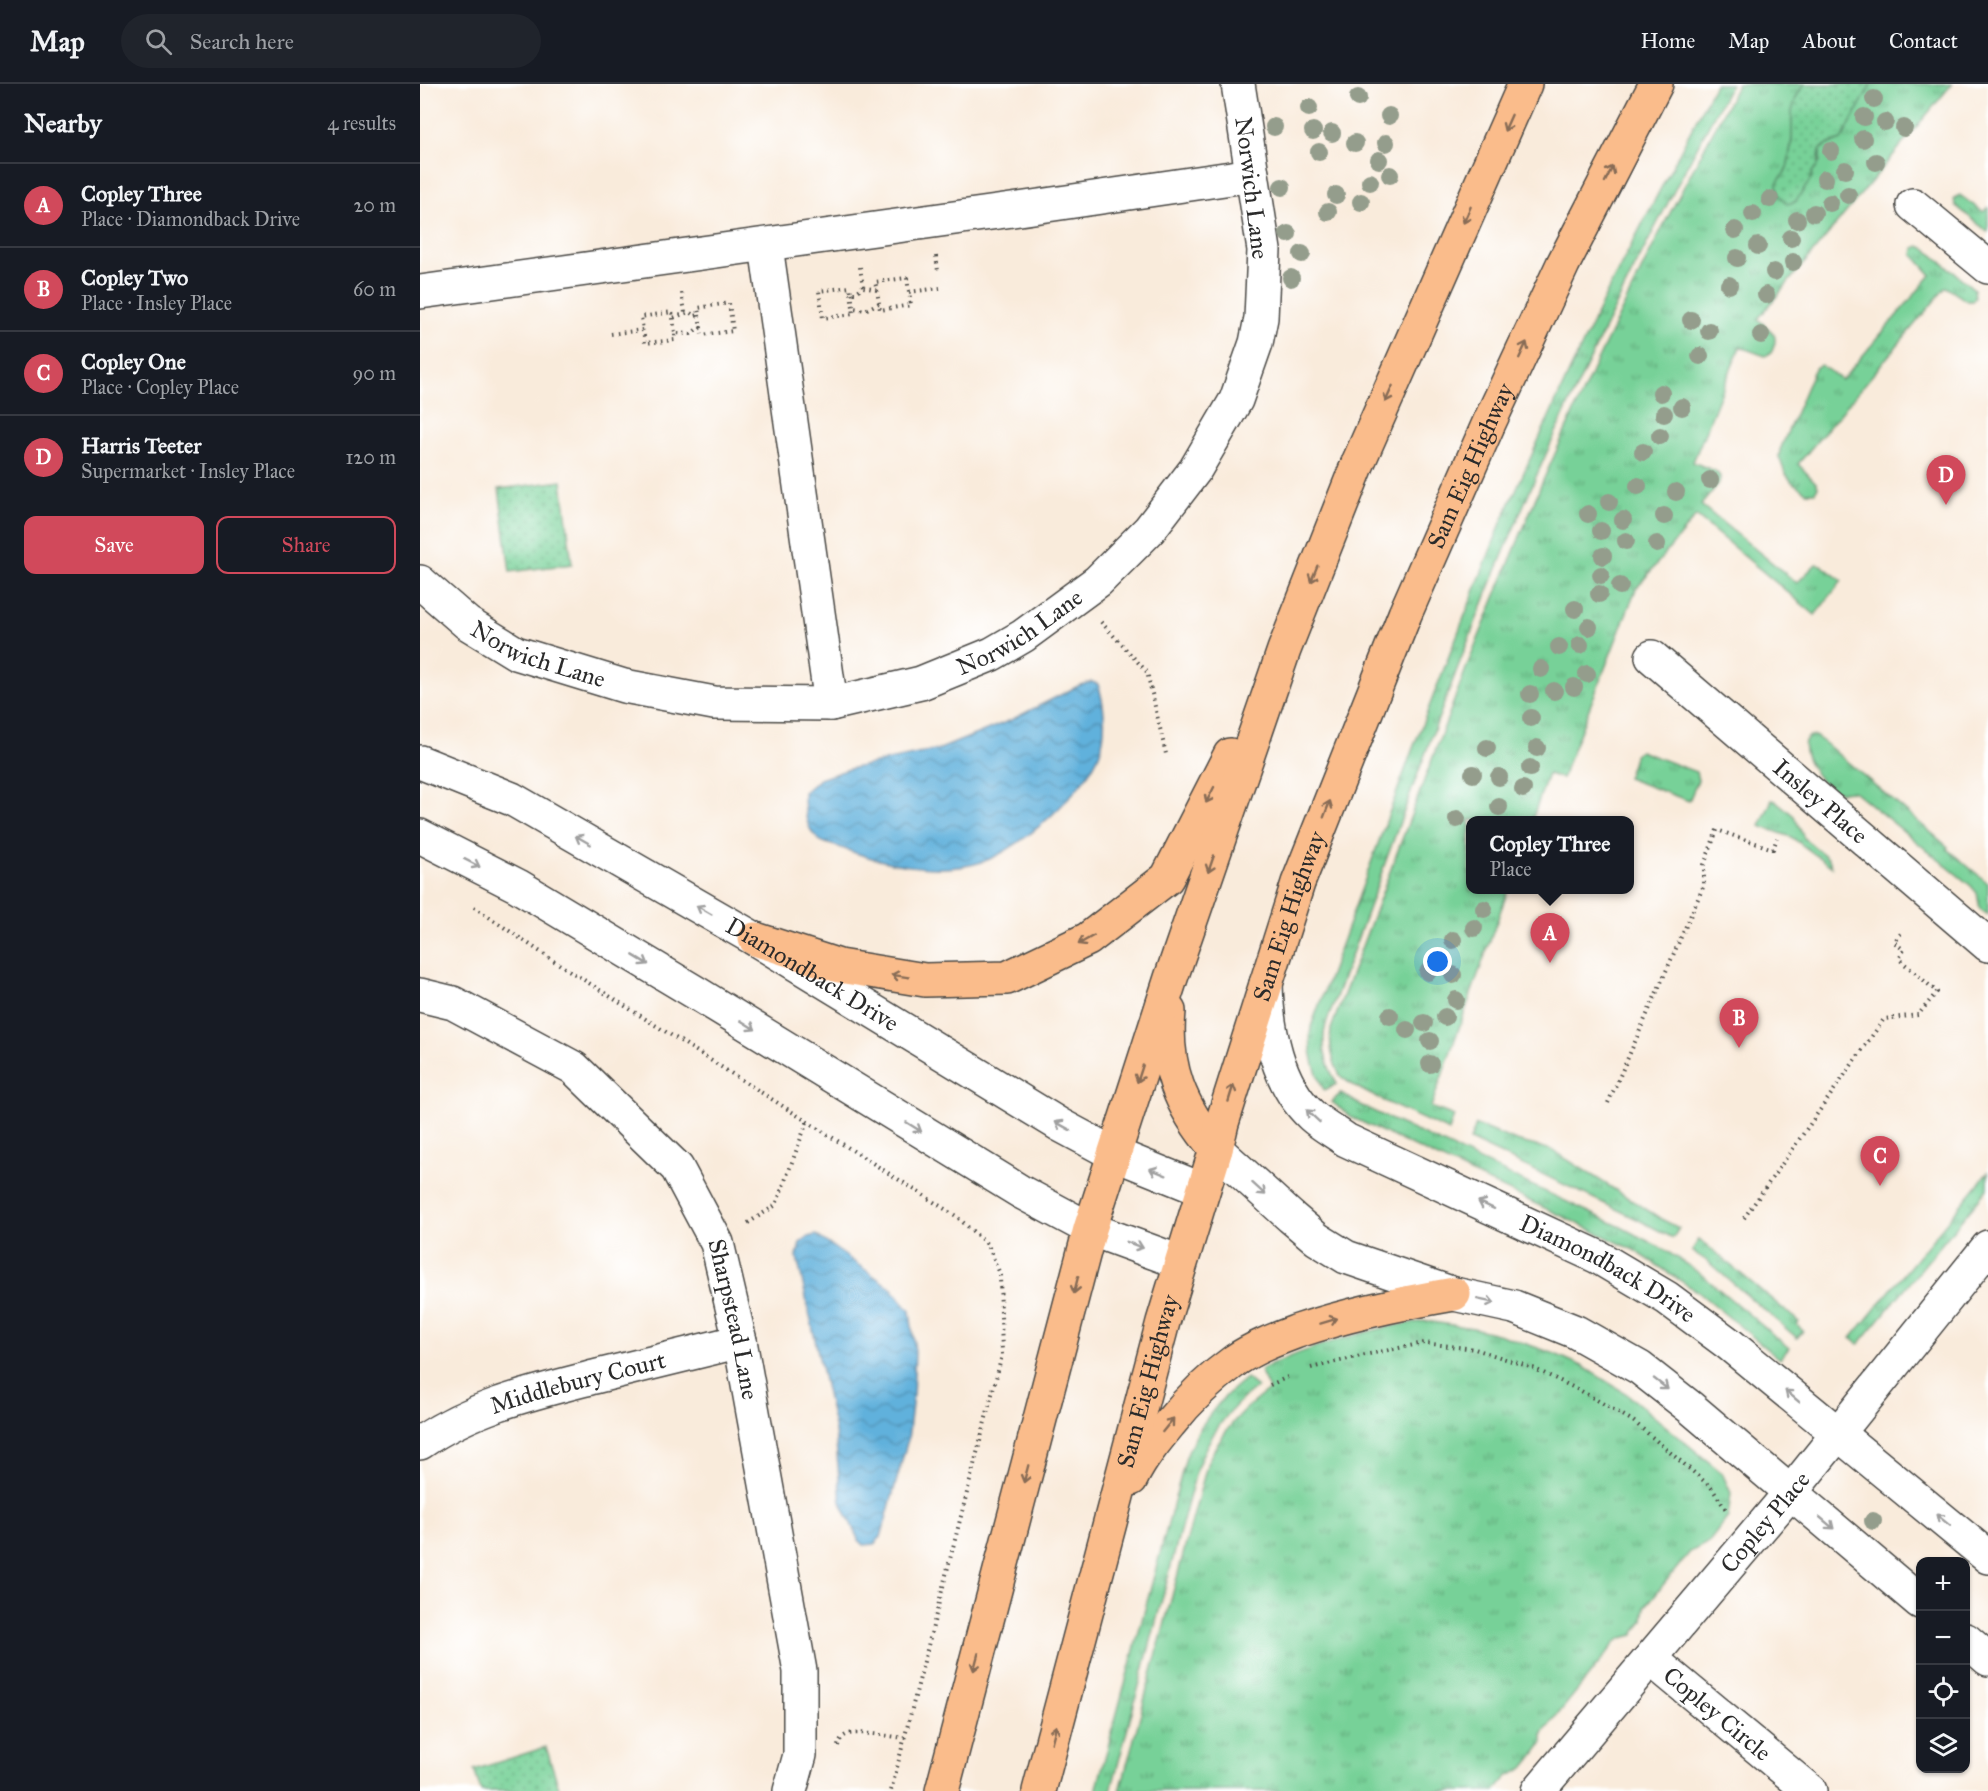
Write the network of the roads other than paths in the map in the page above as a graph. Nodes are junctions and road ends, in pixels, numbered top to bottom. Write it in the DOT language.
graph roads {
  1 [pos="1238,84"];
  2 [pos="1525,84"];
  3 [pos="1656,84"];
  4 [pos="1666,84"];
  5 [pos="1633,125"];
  6 [pos="1252,175"];
  7 [pos="1913,205"];
  8 [pos="766,246"];
  9 [pos="1988,267"];
  10 [pos="420,292"];
  11 [pos="420,582"];
  12 [pos="1284,650"];
  13 [pos="1652,657"];
  14 [pos="831,704"];
  15 [pos="420,762"];
  16 [pos="420,836"];
  17 [pos="755,939"];
  18 [pos="1988,945"];
  19 [pos="1171,978"];
  20 [pos="1266,982"];
  21 [pos="420,995"];
  22 [pos="1216,1149"];
  23 [pos="1114,1154"];
  24 [pos="1203,1190"];
  25 [pos="1090,1228"];
  26 [pos="1988,1247"];
  27 [pos="1180,1262"];
  28 [pos="1454,1294"];
  29 [pos="740,1341"];
  30 [pos="1838,1434"];
  31 [pos="420,1443"];
  32 [pos="1791,1492"];
  33 [pos="1107,1530"];
  34 [pos="1988,1557"];
  35 [pos="1916,1599"];
  36 [pos="1970,1644"];
  37 [pos="1651,1659"];
  38 [pos="1988,1659"];
  39 [pos="1796,1787"];
  40 [pos="790,1791"];
  41 [pos="942,1791"];
  42 [pos="1039,1791"];
  43 [pos="1538,1791"];
  1 -- 6 [label="street, Norwich Lane"];
  2 -- 12 [label="main road, one-way"];
  3 -- 5 [label="main road, Sam Eig Highway"];
  4 -- 5 [label="main road"];
  20 -- 5 [label="main road, Sam Eig Highway, one-way"];
  6 -- 8 [label="street"];
  6 -- 14 [label="street, Norwich Lane"];
  7 -- 9 [label="street"];
  8 -- 10 [label="street"];
  8 -- 14 [label="street"];
  11 -- 14 [label="street, Norwich Lane"];
  12 -- 17 [label="main road, one-way"];
  12 -- 19 [label="main road, one-way"];
  13 -- 18 [label="street, Insley Place"];
  17 -- 15 [label="street, Diamondback Drive, one-way"];
  16 -- 25 [label="street, one-way"];
  23 -- 17 [label="street, Diamondback Drive, one-way"];
  19 -- 22 [label="main road"];
  19 -- 23 [label="main road, one-way"];
  22 -- 20 [label="main road, Sam Eig Highway, one-way"];
  30 -- 20 [label="street, Diamondback Drive, one-way"];
  21 -- 29 [label="street, Sharpstead Lane"];
  22 -- 24 [label="main road, Sam Eig Highway"];
  22 -- 28 [label="street, one-way"];
  24 -- 23 [label="street, Diamondback Drive, one-way"];
  23 -- 25 [label="main road"];
  24 -- 27 [label="main road, Sam Eig Highway"];
  25 -- 27 [label="street, one-way"];
  25 -- 41 [label="main road, one-way"];
  26 -- 30 [label="street, Copley Place"];
  27 -- 33 [label="main road, Sam Eig Highway"];
  28 -- 32 [label="street, one-way"];
  33 -- 28 [label="main road, one-way"];
  29 -- 31 [label="street, Middlebury Court"];
  29 -- 40 [label="street, Sharpstead Lane"];
  30 -- 32 [label="street, Copley Place"];
  34 -- 30 [label="street, Diamondback Drive, one-way"];
  32 -- 35 [label="street, one-way"];
  32 -- 37 [label="street, Copley Place"];
  42 -- 33 [label="main road, Sam Eig Highway, one-way"];
  36 -- 38 [label="street"];
  37 -- 39 [label="street, Copley Circle"];
  37 -- 43 [label="street, Copley Place"];
}
